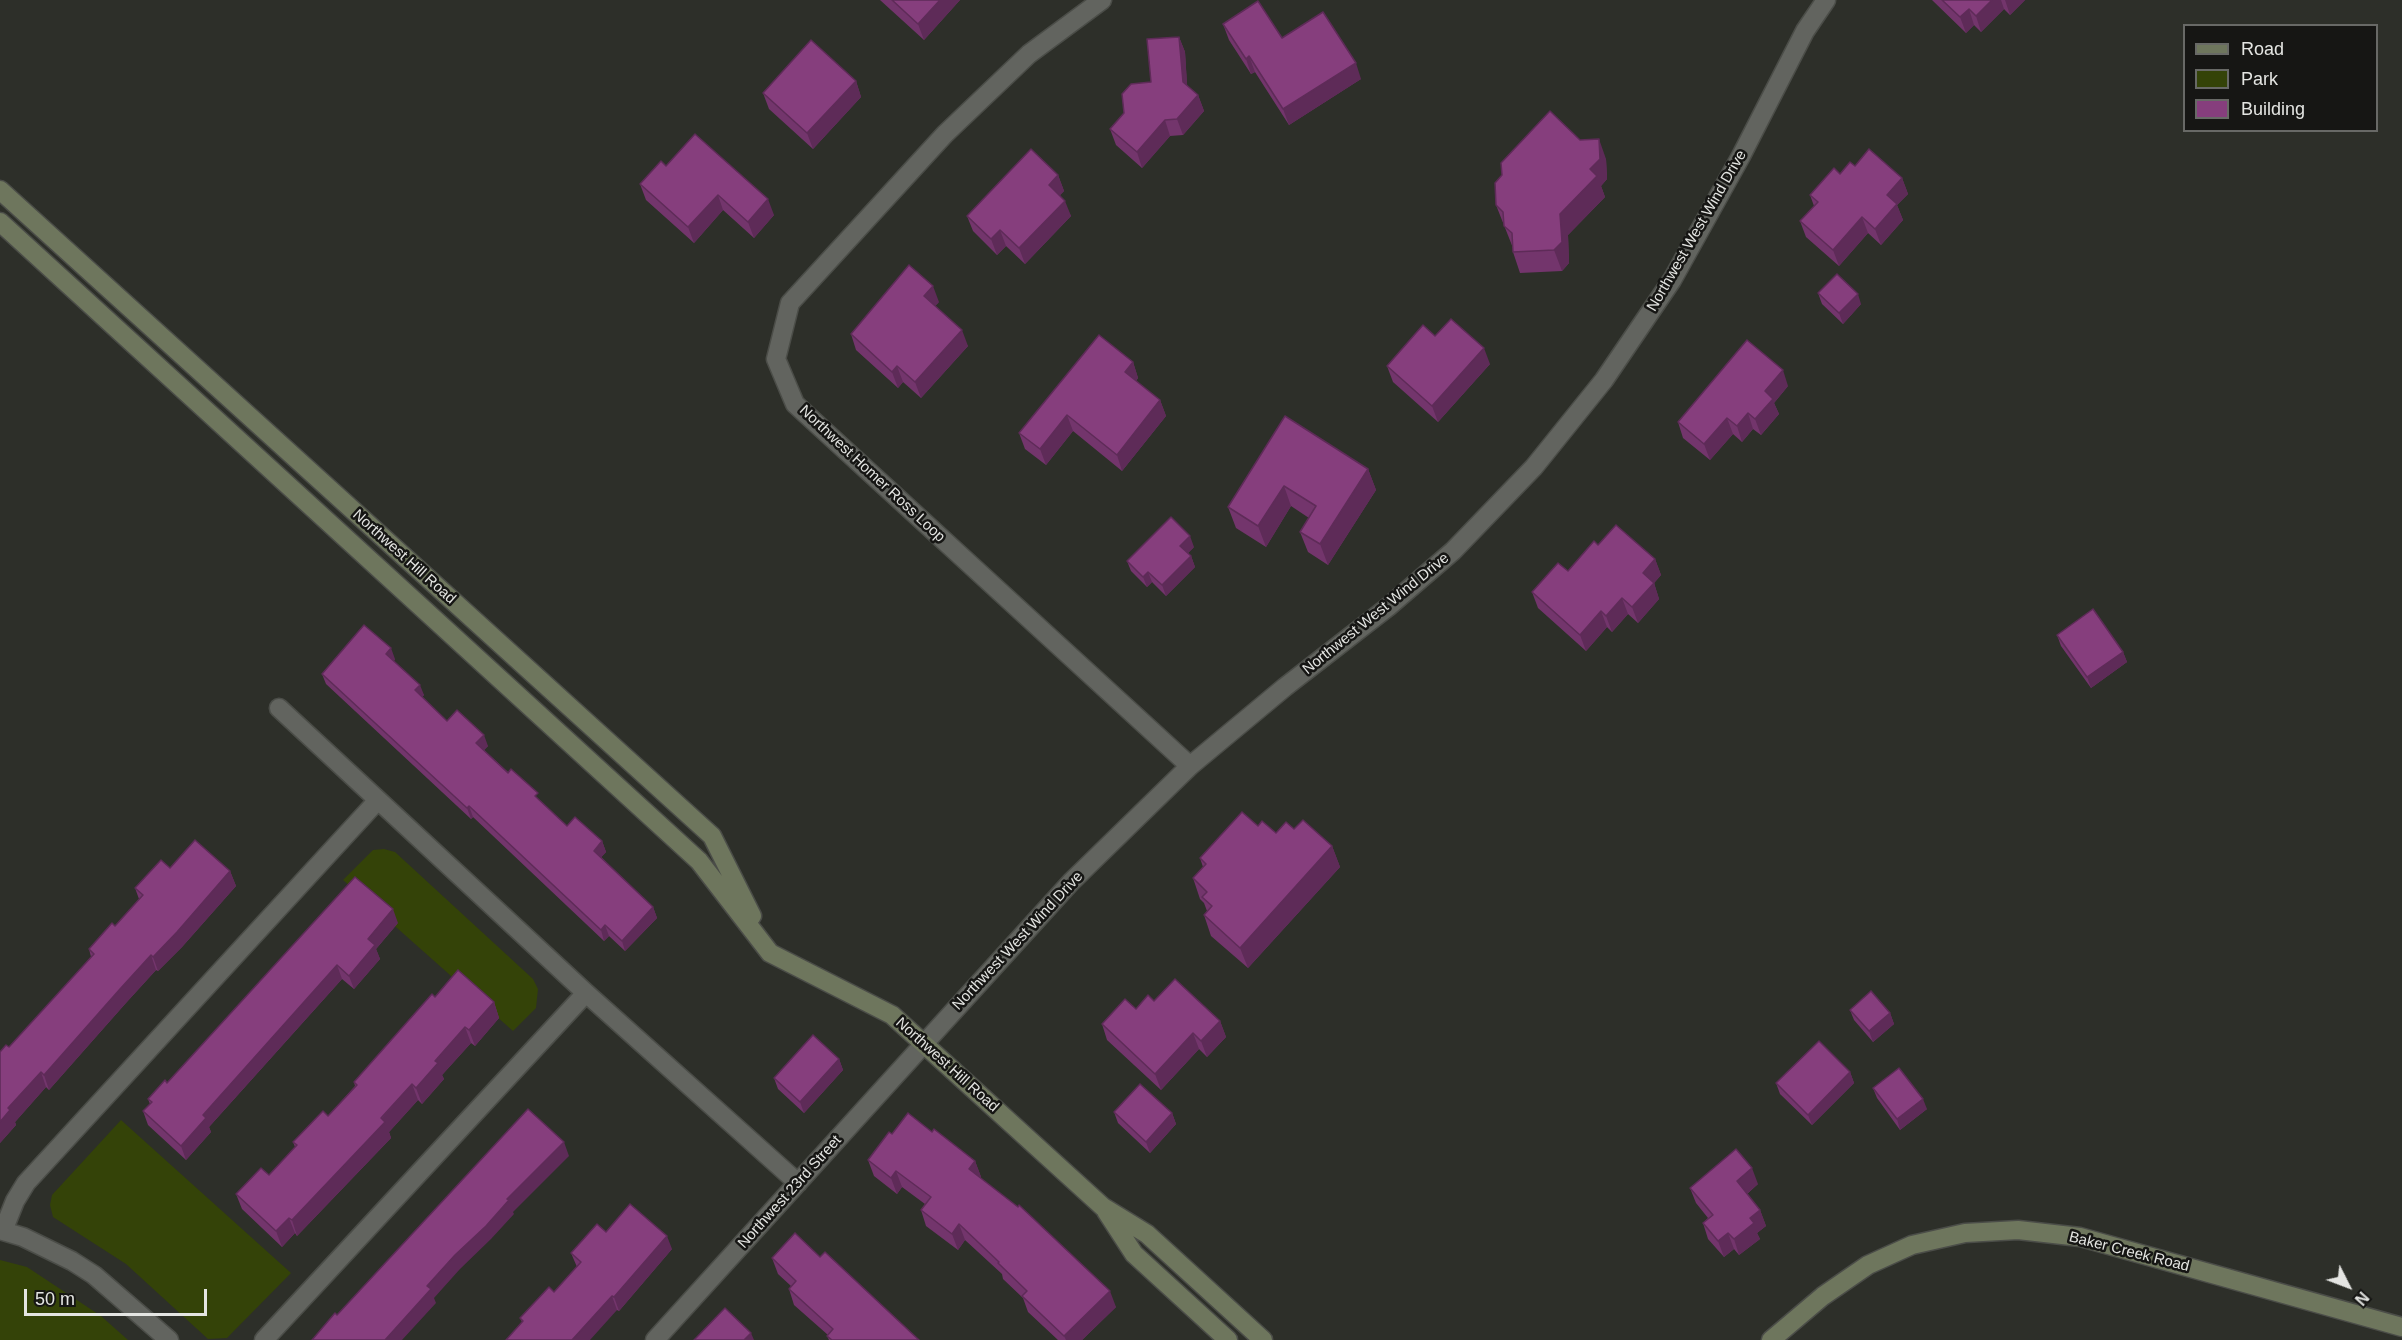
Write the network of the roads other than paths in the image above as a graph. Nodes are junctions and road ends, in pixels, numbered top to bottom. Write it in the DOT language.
graph roads {
  1 [pos="1102,0"];
  2 [pos="1826,0"];
  3 [pos="0,190"];
  4 [pos="0,222"];
  5 [pos="279,708"];
  6 [pos="1190,766"];
  7 [pos="378,800"];
  8 [pos="770,953"];
  9 [pos="586,993"];
  10 [pos="924,1044"];
  11 [pos="798,1183"];
  12 [pos="1103,1207"];
  13 [pos="2,1231"];
  14 [pos="2402,1327"];
  15 [pos="169,1340"];
  16 [pos="264,1340"];
  17 [pos="655,1340"];
  18 [pos="1227,1340"];
  19 [pos="1263,1340"];
  20 [pos="1771,1340"];
  1 -- 6 [label="street, Northwest Homer Ross Loop"];
  2 -- 6 [label="street, Northwest West Wind Drive"];
  3 -- 8 [label="main road, Northwest Hill Road"];
  4 -- 8 [label="main road, Northwest Hill Road"];
  5 -- 7 [label="street"];
  6 -- 10 [label="street, Northwest West Wind Drive"];
  7 -- 9 [label="street"];
  7 -- 13 [label="street"];
  8 -- 10 [label="main road, Northwest Hill Road"];
  9 -- 11 [label="street"];
  9 -- 16 [label="street"];
  10 -- 11 [label="street, Northwest 23rd Street"];
  10 -- 12 [label="main road, Northwest Hill Road"];
  11 -- 17 [label="street, Northwest 23rd Street"];
  12 -- 18 [label="main road, Northwest Hill Road"];
  12 -- 19 [label="main road, Northwest Hill Road"];
  13 -- 15 [label="street"];
  14 -- 20 [label="main road, Baker Creek Road"];
}
